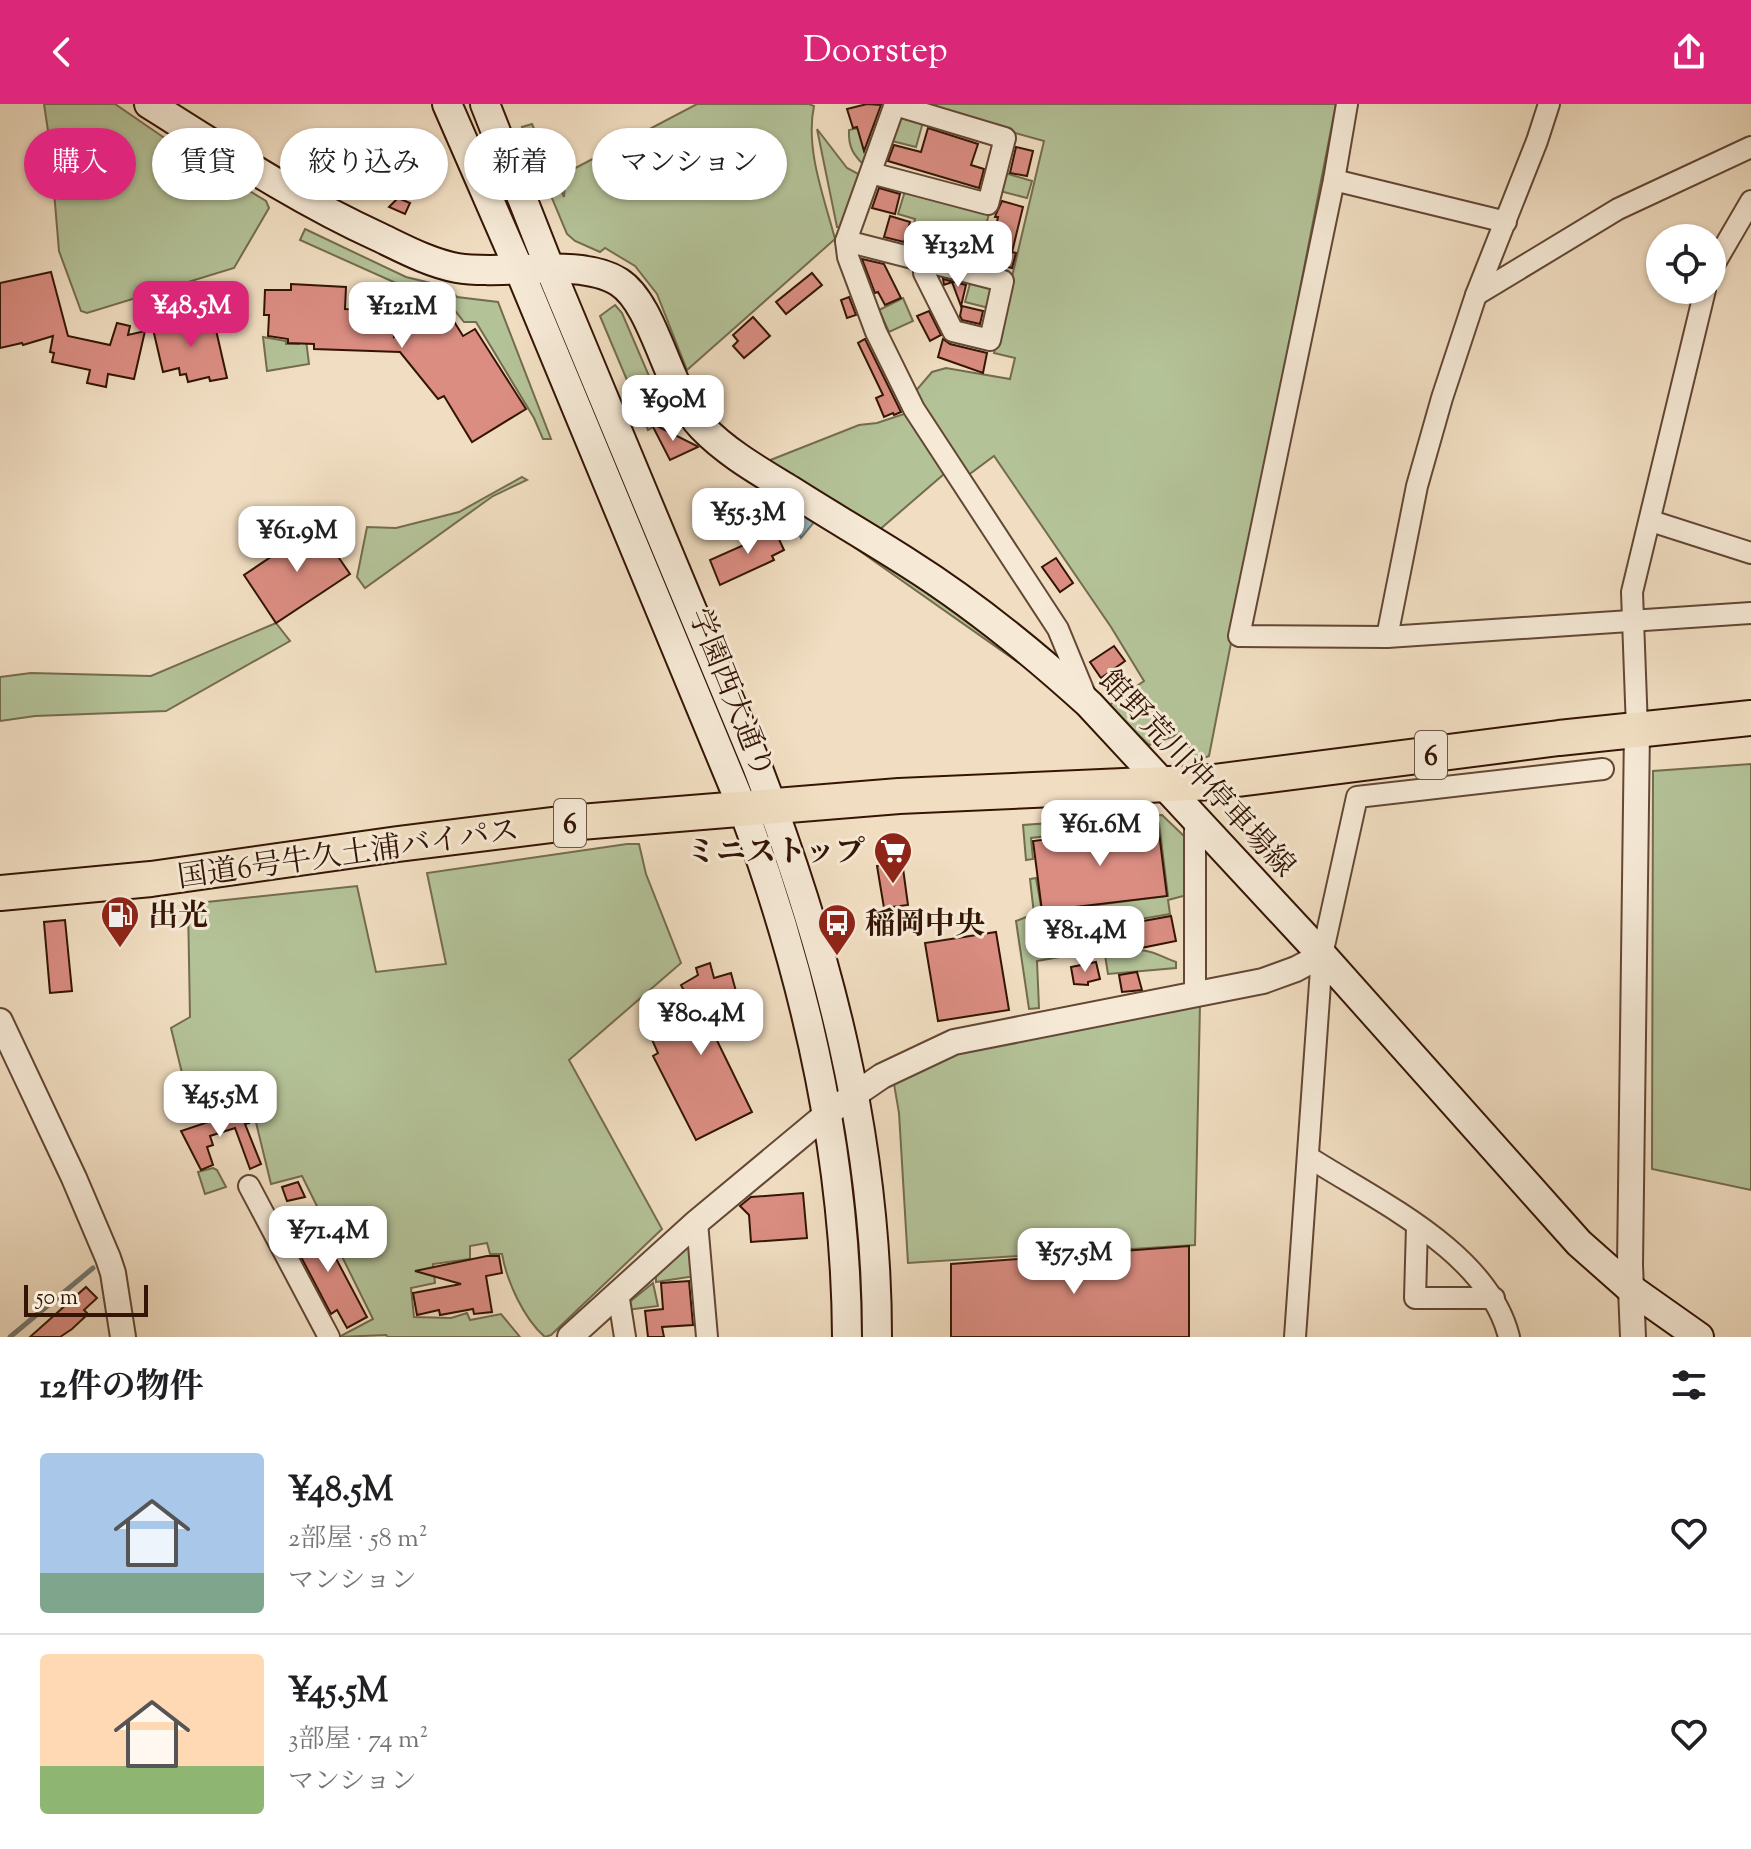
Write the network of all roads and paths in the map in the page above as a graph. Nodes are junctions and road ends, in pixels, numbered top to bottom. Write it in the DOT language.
graph roads {
  1 [pos="149,104"];
  2 [pos="447,104"];
  3 [pos="485,104"];
  4 [pos="895,104"];
  5 [pos="1347,104"];
  6 [pos="1549,104"];
  7 [pos="1751,147"];
  8 [pos="871,173"];
  9 [pos="1334,180"];
  10 [pos="1751,201"];
  11 [pos="1506,222"];
  12 [pos="846,241"];
  13 [pos="1726,244"];
  14 [pos="926,261"];
  15 [pos="519,269"];
  16 [pos="550,269"];
  17 [pos="1476,295"];
  18 [pos="1702,304"];
  19 [pos="1651,521"];
  20 [pos="1751,553"];
  21 [pos="1751,613"];
  22 [pos="1633,620"];
  23 [pos="1387,637"];
  24 [pos="1089,704"];
  25 [pos="1751,718"];
  26 [pos="1637,729"];
  27 [pos="1456,752"];
  28 [pos="1603,769"];
  29 [pos="1356,781"];
  30 [pos="1166,785"];
  31 [pos="1459,786"];
  32 [pos="758,808"];
  33 [pos="1195,817"];
  34 [pos="0,893"];
  35 [pos="1322,955"];
  36 [pos="1195,994"];
  37 [pos="0,1021"];
  38 [pos="855,1094"];
  39 [pos="828,1113"];
  40 [pos="1310,1158"];
  41 [pos="249,1186"];
  42 [pos="697,1222"];
  43 [pos="1417,1226"];
  44 [pos="1631,1289"];
  45 [pos="618,1293"];
  46 [pos="1494,1298"];
  47 [pos="123,1337"];
  48 [pos="329,1337"];
  49 [pos="570,1337"];
  50 [pos="625,1337"];
  51 [pos="707,1337"];
  52 [pos="847,1337"];
  53 [pos="877,1337"];
  54 [pos="1295,1337"];
  55 [pos="1509,1337"];
  56 [pos="1633,1337"];
  57 [pos="1699,1337"];
  1 -- 15 [label="main road, 館野荒川沖停車場線"];
  2 -- 15 [label="main road, 学園西大通り"];
  3 -- 16 [label="main road, 学園西大通り"];
  4 -- 8 [label="street"];
  4 -- 8 [label="street"];
  5 -- 9 [label="street"];
  6 -- 11 [label="street"];
  7 -- 17 [label="street"];
  8 -- 12 [label="street"];
  9 -- 11 [label="street"];
  9 -- 23 [label="street"];
  10 -- 13 [label="street"];
  11 -- 17 [label="street"];
  12 -- 14 [label="street"];
  12 -- 24 [label="street"];
  14 -- 14 [label="street"];
  15 -- 16 [label="main road, 館野荒川沖停車場線"];
  15 -- 32 [label="main road, 学園西大通り"];
  16 -- 24 [label="main road, 館野荒川沖停車場線"];
  16 -- 32 [label="main road, 学園西大通り"];
  17 -- 23 [label="street"];
  18 -- 19 [label="street"];
  19 -- 20 [label="street"];
  19 -- 22 [label="street"];
  21 -- 22 [label="street"];
  22 -- 23 [label="street"];
  22 -- 26 [label="street"];
  24 -- 30 [label="main road, 館野荒川沖停車場線"];
  25 -- 26 [label="highway, 国道6号牛久土浦バイパス / 6"];
  26 -- 27 [label="highway, 国道6号牛久土浦バイパス / 6"];
  26 -- 44 [label="street"];
  27 -- 29 [label="highway, 国道6号牛久土浦バイパス / 6"];
  27 -- 31 [label="street"];
  28 -- 31 [label="street"];
  29 -- 30 [label="highway, 国道6号牛久土浦バイパス / 6"];
  29 -- 31 [label="street"];
  29 -- 35 [label="street"];
  30 -- 32 [label="highway, 国道6号牛久土浦バイパス / 6"];
  30 -- 33 [label="main road, 館野荒川沖停車場線"];
  32 -- 34 [label="highway, 国道6号牛久土浦バイパス / 6"];
  32 -- 38 [label="main road, 学園西大通り"];
  32 -- 39 [label="main road, 学園西大通り"];
  33 -- 35 [label="main road, 館野荒川沖停車場線"];
  33 -- 36 [label="street"];
  35 -- 36 [label="street"];
  35 -- 40 [label="street"];
  35 -- 44 [label="main road, 館野荒川沖停車場線"];
  36 -- 38 [label="street"];
  37 -- 47 [label="street"];
  38 -- 39 [label="street"];
  38 -- 53 [label="main road, 学園西大通り"];
  39 -- 42 [label="street"];
  39 -- 52 [label="main road, 学園西大通り"];
  40 -- 43 [label="street"];
  40 -- 54 [label="street"];
  41 -- 48 [label="street"];
  42 -- 45 [label="street"];
  42 -- 51 [label="street"];
  43 -- 46 [label="street"];
  43 -- 46 [label="street"];
  44 -- 56 [label="street"];
  44 -- 57 [label="main road, 館野荒川沖停車場線"];
  45 -- 49 [label="street"];
  45 -- 50 [label="street"];
  46 -- 55 [label="street"];
}
